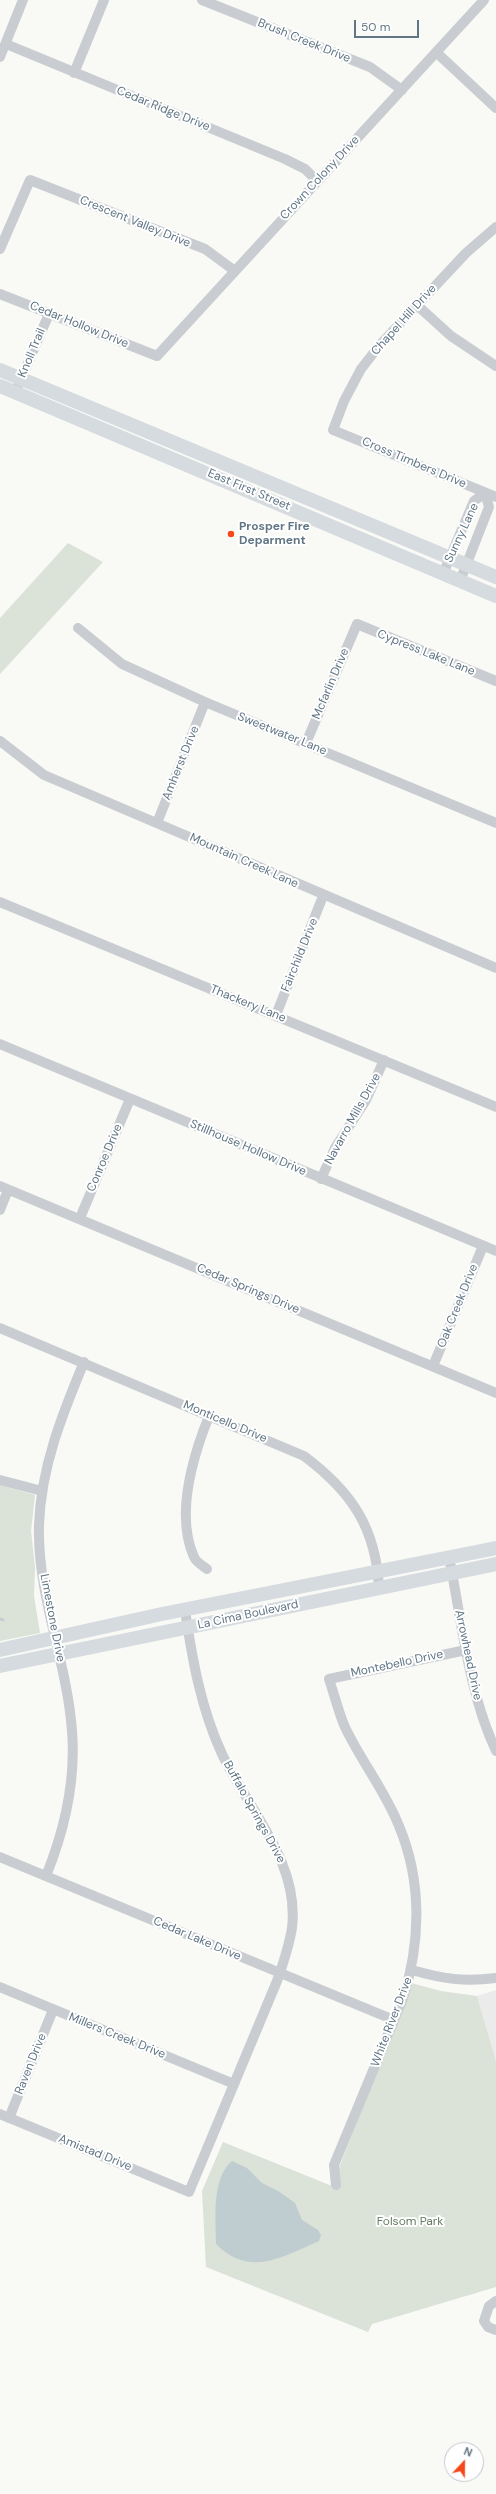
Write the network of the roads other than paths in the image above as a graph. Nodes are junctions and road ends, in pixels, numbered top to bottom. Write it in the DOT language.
graph roads {
  1 [pos="23,0"];
  2 [pos="104,0"];
  3 [pos="202,0"];
  4 [pos="484,0"];
  5 [pos="6,44"];
  6 [pos="437,53"];
  7 [pos="0,57"];
  8 [pos="74,73"];
  9 [pos="402,90"];
  10 [pos="496,108"];
  11 [pos="318,181"];
  12 [pos="496,227"];
  13 [pos="0,249"];
  14 [pos="235,271"];
  15 [pos="0,294"];
  16 [pos="418,306"];
  17 [pos="49,314"];
  18 [pos="157,356"];
  19 [pos="496,366"];
  20 [pos="0,370"];
  21 [pos="22,379"];
  22 [pos="0,386"];
  23 [pos="16,393"];
  24 [pos="333,430"];
  25 [pos="144,432"];
  26 [pos="139,445"];
  27 [pos="246,472"];
  28 [pos="240,486"];
  29 [pos="486,493"];
  30 [pos="300,494"];
  31 [pos="496,497"];
  32 [pos="294,509"];
  33 [pos="450,557"];
  34 [pos="466,564"];
  35 [pos="443,574"];
  36 [pos="496,577"];
  37 [pos="460,581"];
  38 [pos="496,596"];
  39 [pos="357,624"];
  40 [pos="78,628"];
  41 [pos="496,681"];
  42 [pos="206,702"];
  43 [pos="0,741"];
  44 [pos="306,743"];
  45 [pos="157,823"];
  46 [pos="496,824"];
  47 [pos="323,896"];
  48 [pos="0,902"];
  49 [pos="496,968"];
  50 [pos="276,1015"];
  51 [pos="0,1044"];
  52 [pos="384,1060"];
  53 [pos="130,1099"];
  54 [pos="496,1107"];
  55 [pos="322,1179"];
  56 [pos="4,1188"];
  57 [pos="0,1210"];
  58 [pos="80,1218"];
  59 [pos="483,1246"];
  60 [pos="496,1252"];
  61 [pos="0,1328"];
  62 [pos="84,1362"];
  63 [pos="433,1366"];
  64 [pos="496,1393"];
  65 [pos="209,1416"];
  66 [pos="0,1480"];
  67 [pos="42,1491"];
  68 [pos="496,1548"];
  69 [pos="448,1557"];
  70 [pos="496,1564"];
  71 [pos="207,1569"];
  72 [pos="378,1571"];
  73 [pos="452,1573"];
  74 [pos="379,1588"];
  75 [pos="185,1610"];
  76 [pos="187,1628"];
  77 [pos="54,1638"];
  78 [pos="0,1650"];
  79 [pos="466,1650"];
  80 [pos="59,1654"];
  81 [pos="0,1666"];
  82 [pos="329,1679"];
  83 [pos="496,1751"];
  84 [pos="0,1857"];
  85 [pos="46,1876"];
  86 [pos="412,1970"];
  87 [pos="280,1973"];
  88 [pos="496,1978"];
  89 [pos="0,1987"];
  90 [pos="53,2010"];
  91 [pos="394,2020"];
  92 [pos="234,2084"];
  93 [pos="5,2116"];
  94 [pos="336,2185"];
  95 [pos="189,2192"];
  96 [pos="496,2300"];
  97 [pos="496,2330"];
  1 -- 5 [label="street"];
  2 -- 8 [label="street"];
  3 -- 9 [label="street, Brush Creek Drive"];
  4 -- 6 [label="street, Crown Colony Drive"];
  5 -- 7 [label="street"];
  5 -- 8 [label="street, Cedar Ridge Drive"];
  6 -- 9 [label="street, Crown Colony Drive"];
  6 -- 10 [label="street"];
  8 -- 11 [label="street, Cedar Ridge Drive"];
  9 -- 11 [label="street, Crown Colony Drive"];
  11 -- 14 [label="street, Crown Colony Drive"];
  12 -- 16 [label="street, Chapel Hill Drive"];
  13 -- 14 [label="street, Crescent Valley Drive"];
  14 -- 18 [label="street, Crown Colony Drive"];
  15 -- 17 [label="street, Cedar Hollow Drive"];
  16 -- 19 [label="street"];
  16 -- 24 [label="street, Chapel Hill Drive"];
  17 -- 18 [label="street, Cedar Hollow Drive"];
  17 -- 21 [label="street, Knoll Trail"];
  20 -- 21 [label="main road, East First Street"];
  21 -- 23 [label="street, Knoll Trail"];
  21 -- 25 [label="main road, East First Street"];
  22 -- 23 [label="main road, East First Street"];
  23 -- 26 [label="main road, East First Street"];
  24 -- 29 [label="street, Cross Timbers Drive"];
  25 -- 26 [label="main road"];
  25 -- 27 [label="main road, East First Street"];
  26 -- 28 [label="main road, East First Street"];
  27 -- 28 [label="main road"];
  27 -- 30 [label="main road, East First Street"];
  28 -- 32 [label="main road, East First Street"];
  29 -- 31 [label="street, Cross Timbers Drive"];
  29 -- 33 [label="street, Sunny Lane"];
  29 -- 34 [label="street, Sunny Lane"];
  30 -- 32 [label="main road"];
  30 -- 33 [label="main road, East First Street"];
  32 -- 35 [label="main road, East First Street"];
  33 -- 34 [label="main road, East First Street"];
  33 -- 35 [label="street, Sunny Lane"];
  34 -- 36 [label="main road, East First Street"];
  34 -- 37 [label="street, Sunny Lane"];
  35 -- 37 [label="main road, East First Street"];
  37 -- 38 [label="main road, East First Street"];
  39 -- 41 [label="street, Cypress Lake Lane"];
  39 -- 44 [label="street, Mcfarlin Drive"];
  40 -- 42 [label="street, Sweetwater Lane"];
  42 -- 44 [label="street, Sweetwater Lane"];
  42 -- 45 [label="street, Amherst Drive"];
  43 -- 45 [label="street, Mountain Creek Lane"];
  44 -- 46 [label="street, Sweetwater Lane"];
  45 -- 47 [label="street, Mountain Creek Lane"];
  47 -- 49 [label="street, Mountain Creek Lane"];
  47 -- 50 [label="street, Fairchild Drive"];
  48 -- 50 [label="street, Thackery Lane"];
  50 -- 52 [label="street, Thackery Lane"];
  51 -- 53 [label="street, Stillhouse Hollow Drive"];
  52 -- 54 [label="street, Thackery Lane"];
  52 -- 55 [label="street, Navarro Mills Drive"];
  53 -- 55 [label="street, Stillhouse Hollow Drive"];
  53 -- 58 [label="street, Conroe Drive"];
  55 -- 59 [label="street, Stillhouse Hollow Drive"];
  56 -- 57 [label="street"];
  56 -- 58 [label="street, Cedar Springs Drive"];
  58 -- 63 [label="street, Cedar Springs Drive"];
  59 -- 60 [label="street, Stillhouse Hollow Drive"];
  59 -- 63 [label="street, Oak Creek Drive"];
  61 -- 62 [label="street, Monticello Drive"];
  62 -- 65 [label="street, Monticello Drive"];
  62 -- 67 [label="street, Limestone Drive"];
  63 -- 64 [label="street, Cedar Springs Drive"];
  65 -- 71 [label="street"];
  65 -- 72 [label="street, Monticello Drive"];
  66 -- 67 [label="street"];
  67 -- 77 [label="street, Limestone Drive"];
  68 -- 69 [label="main road, La Cima Boulevard"];
  69 -- 72 [label="main road, La Cima Boulevard"];
  69 -- 73 [label="street, Arrowhead Drive"];
  70 -- 73 [label="main road, La Cima Boulevard"];
  72 -- 74 [label="street, Monticello Drive"];
  72 -- 75 [label="main road, La Cima Boulevard"];
  73 -- 74 [label="main road, La Cima Boulevard"];
  73 -- 79 [label="street, Arrowhead Drive"];
  74 -- 76 [label="main road, La Cima Boulevard"];
  75 -- 76 [label="street, Buffalo Springs Drive"];
  75 -- 77 [label="main road, La Cima Boulevard"];
  76 -- 80 [label="main road, La Cima Boulevard"];
  76 -- 87 [label="street, Buffalo Springs Drive"];
  77 -- 78 [label="main road, La Cima Boulevard"];
  77 -- 80 [label="street, Limestone Drive"];
  79 -- 82 [label="street, Montebello Drive"];
  79 -- 83 [label="street, Arrowhead Drive"];
  80 -- 81 [label="main road, La Cima Boulevard"];
  80 -- 85 [label="street, Limestone Drive"];
  82 -- 86 [label="street, White River Drive"];
  84 -- 85 [label="street, Cedar Lake Drive"];
  85 -- 87 [label="street, Cedar Lake Drive"];
  86 -- 88 [label="street"];
  86 -- 91 [label="street, White River Drive"];
  87 -- 91 [label="street, Cedar Lake Drive"];
  87 -- 92 [label="street, Buffalo Springs Drive"];
  89 -- 90 [label="street, Millers Creek Drive"];
  90 -- 92 [label="street, Millers Creek Drive"];
  90 -- 93 [label="street, Raven Drive"];
  91 -- 94 [label="street, White River Drive"];
  92 -- 95 [label="street, Buffalo Springs Drive"];
  93 -- 95 [label="street, Amistad Drive"];
  96 -- 97 [label="street"];
}
